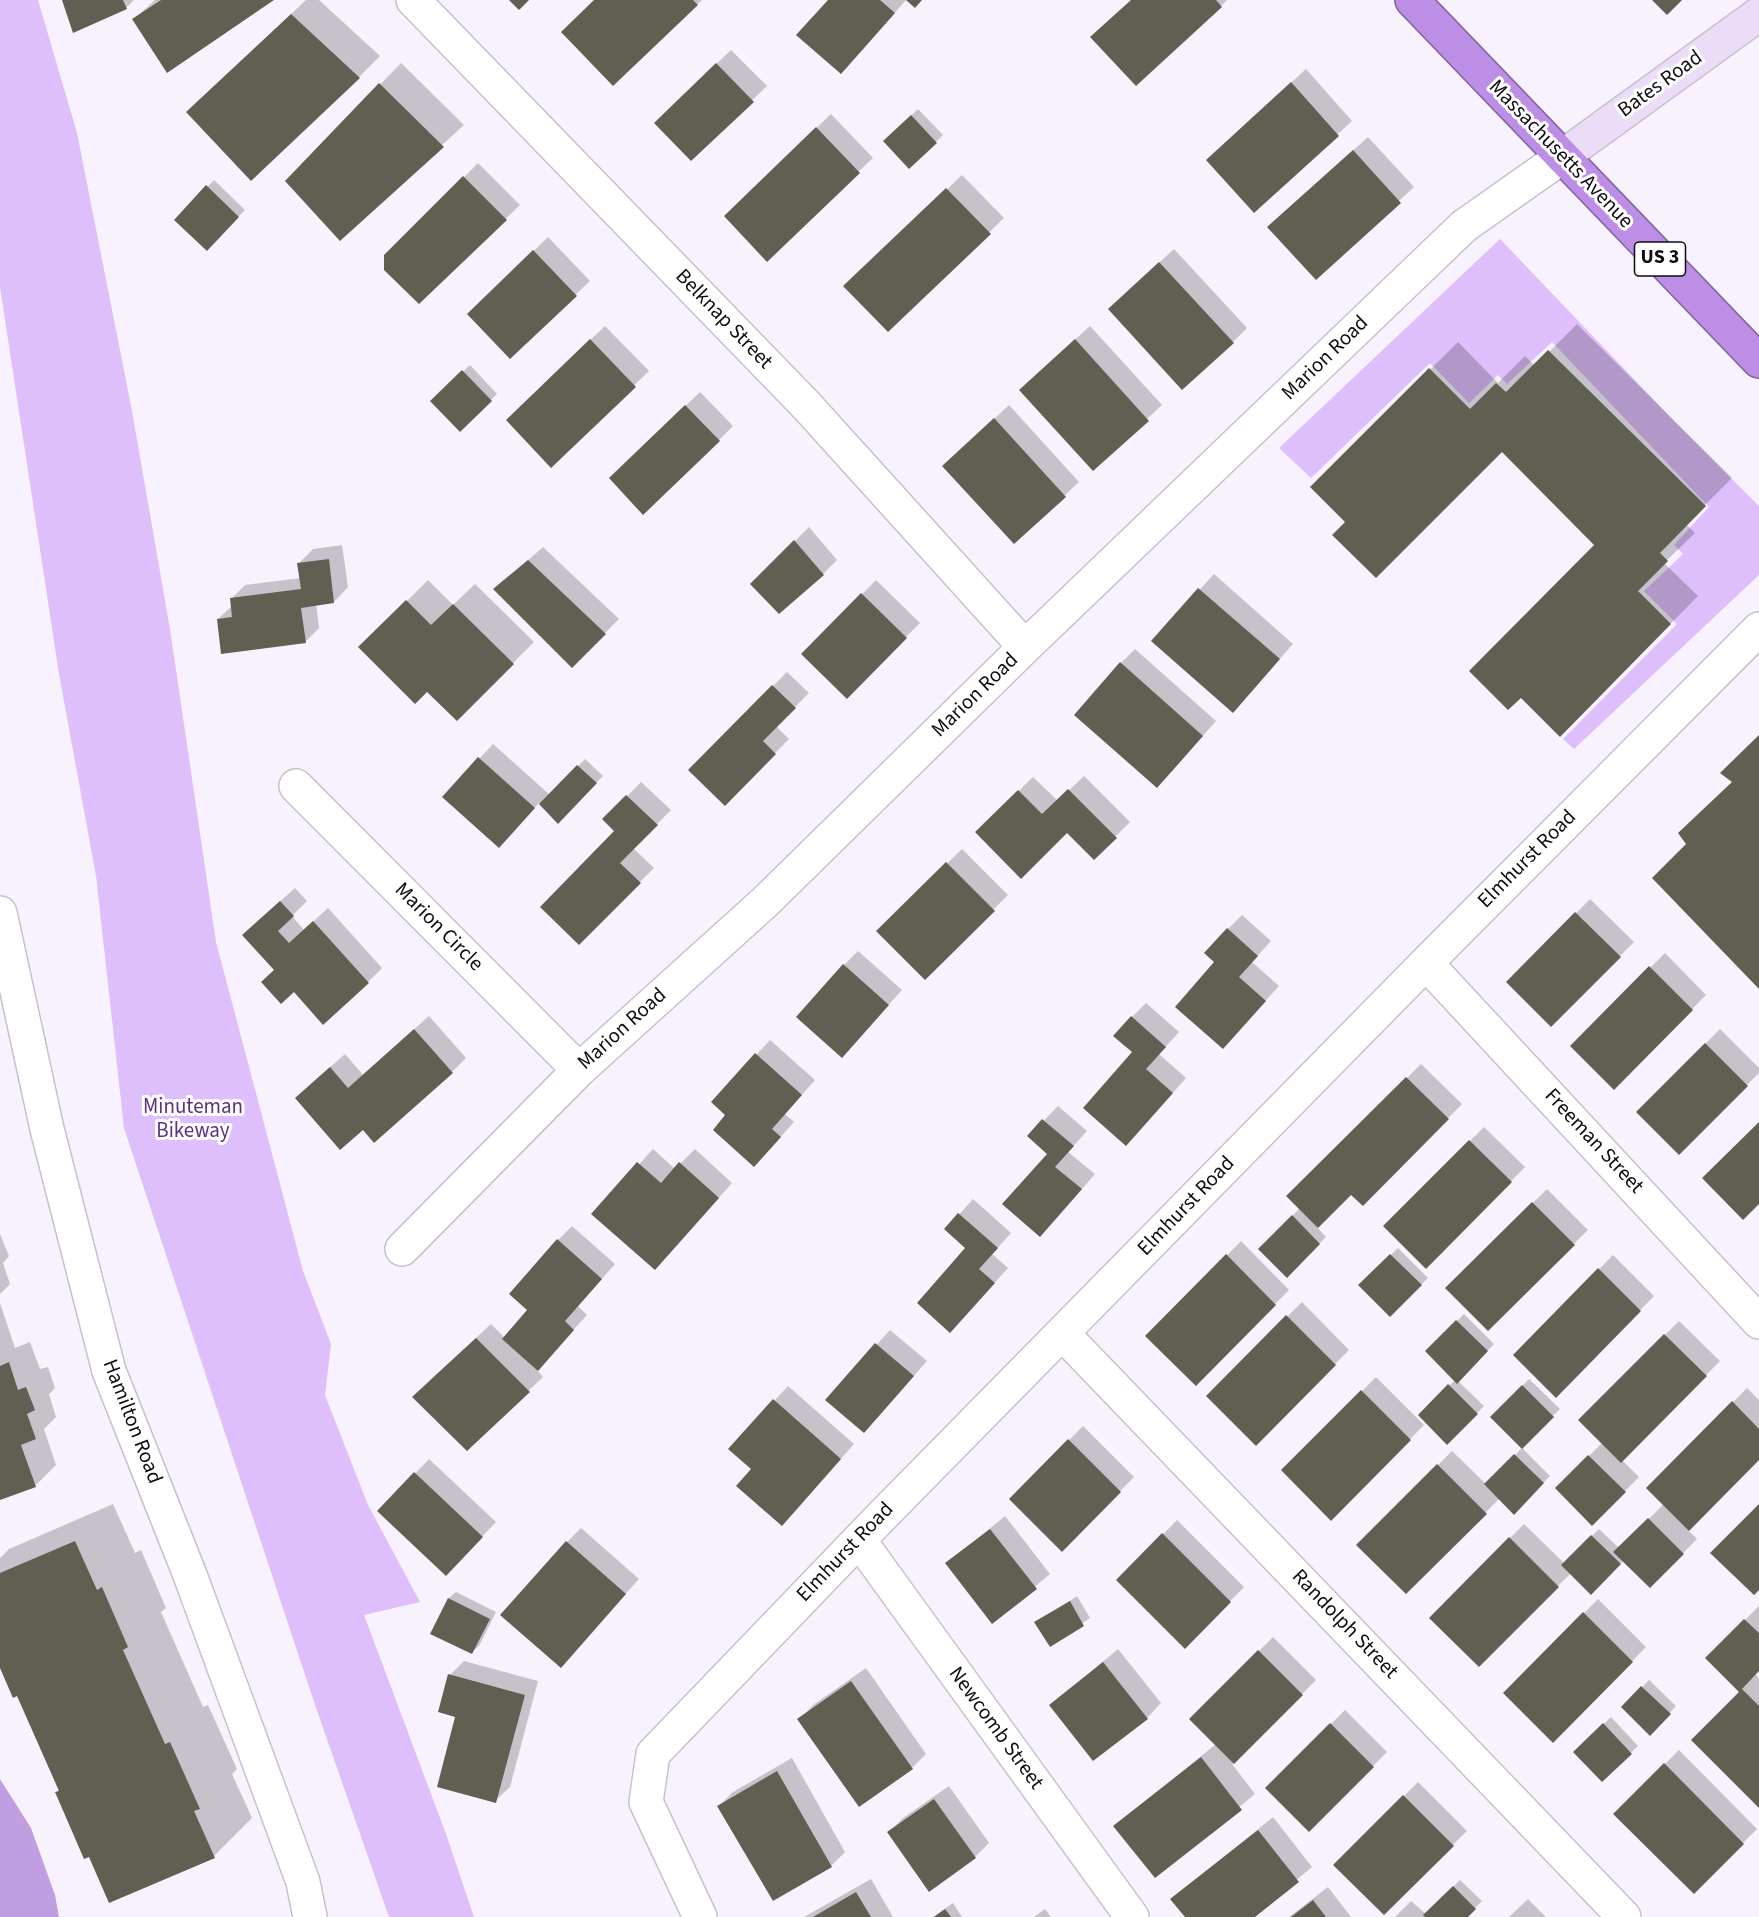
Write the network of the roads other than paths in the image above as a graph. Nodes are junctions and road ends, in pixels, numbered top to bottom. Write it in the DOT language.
graph roads {
  1 [pos="413,0"];
  2 [pos="1412,0"];
  3 [pos="1759,14"];
  4 [pos="1562,157"];
  5 [pos="1759,361"];
  6 [pos="1759,629"];
  7 [pos="1025,647"];
  8 [pos="296,786"];
  9 [pos="0,913"];
  10 [pos="1426,963"];
  11 [pos="579,1070"];
  12 [pos="402,1249"];
  13 [pos="1759,1322"];
  14 [pos="1063,1334"];
  15 [pos="859,1540"];
  16 [pos="310,1917"];
  17 [pos="700,1917"];
  18 [pos="1132,1917"];
  19 [pos="1624,1917"];
  1 -- 7 [label="street, Belknap Street"];
  2 -- 4 [label="highway, Massachusetts Avenue / US 3"];
  3 -- 4 [label="street, Bates Road"];
  4 -- 5 [label="highway, Massachusetts Avenue / US 3"];
  4 -- 7 [label="street, Marion Road"];
  6 -- 10 [label="street, Elmhurst Road"];
  7 -- 11 [label="street, Marion Road"];
  8 -- 11 [label="street, Marion Circle"];
  9 -- 16 [label="street, Hamilton Road"];
  10 -- 13 [label="street, Freeman Street"];
  10 -- 14 [label="street, Elmhurst Road"];
  11 -- 12 [label="street, Marion Road"];
  14 -- 15 [label="street, Elmhurst Road"];
  14 -- 19 [label="street, Randolph Street"];
  15 -- 17 [label="street, Elmhurst Road"];
  15 -- 18 [label="street, Newcomb Street"];
}
